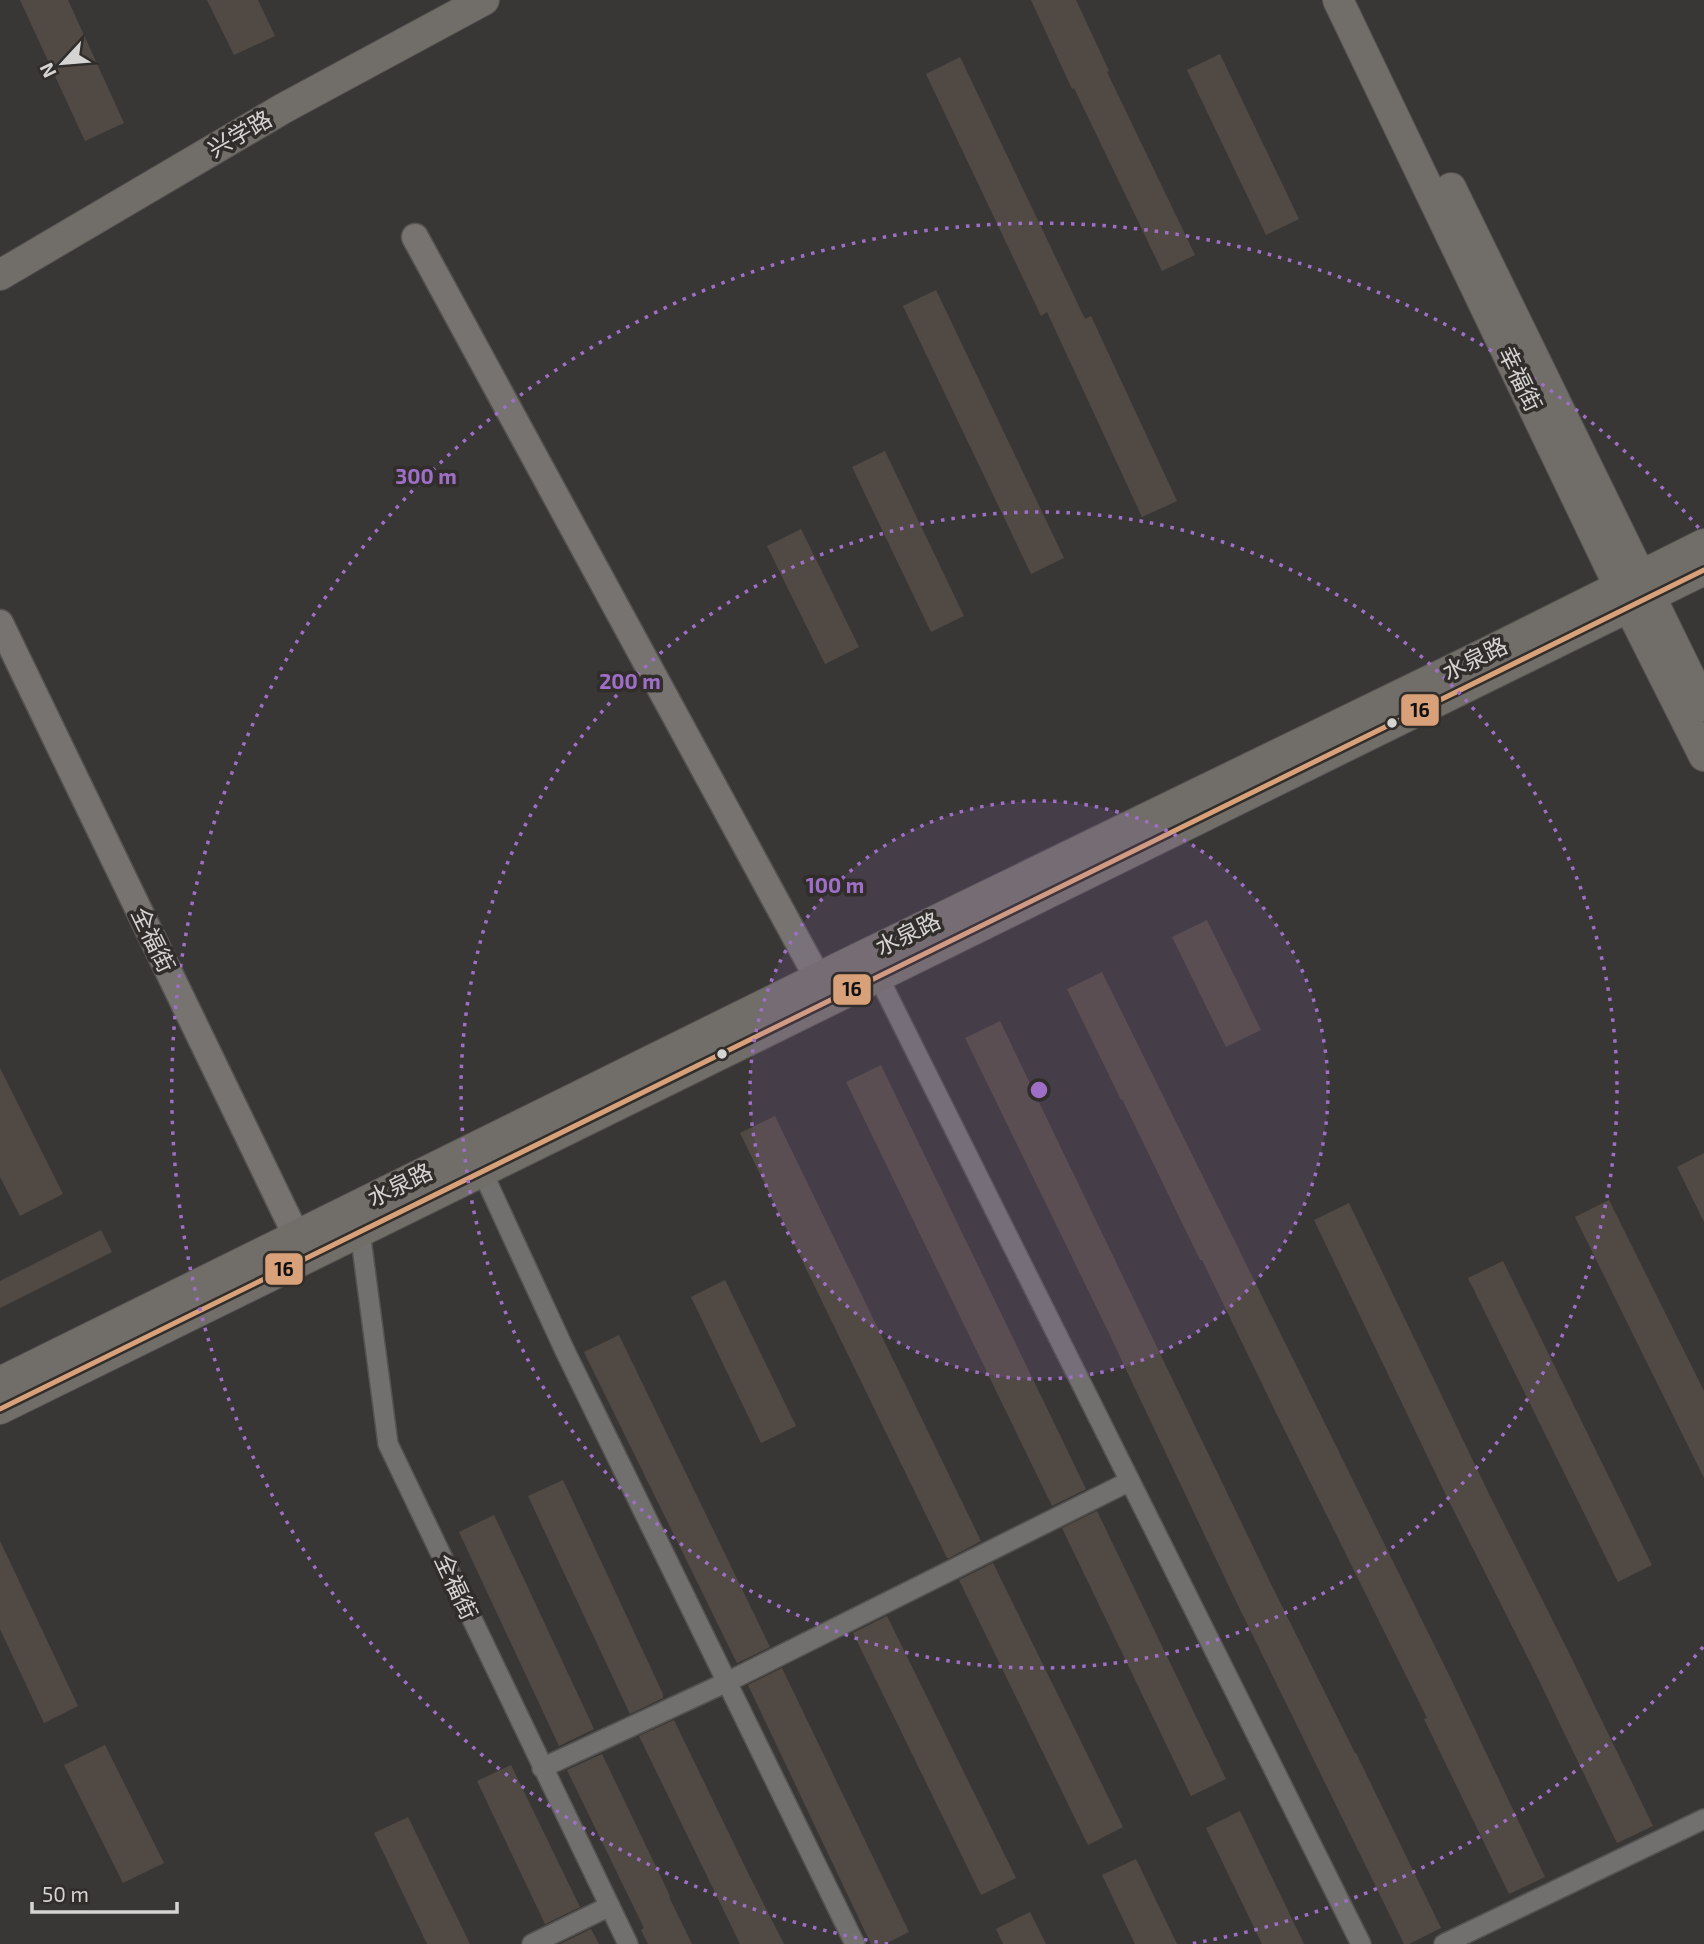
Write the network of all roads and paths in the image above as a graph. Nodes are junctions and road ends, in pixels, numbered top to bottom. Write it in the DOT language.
graph roads {
  1 [pos="484,0"];
  2 [pos="1338,0"];
  3 [pos="1360,0"];
  4 [pos="415,237"];
  5 [pos="0,275"];
  6 [pos="1704,544"];
  7 [pos="1704,570"];
  8 [pos="1635,591"];
  9 [pos="0,623"];
  10 [pos="1704,706"];
  11 [pos="1704,756"];
  12 [pos="878,976"];
  13 [pos="824,989"];
  14 [pos="482,1171"];
  15 [pos="355,1221"];
  16 [pos="301,1247"];
  17 [pos="0,1382"];
  18 [pos="0,1409"];
  19 [pos="1130,1481"];
  20 [pos="727,1682"];
  21 [pos="542,1768"];
  22 [pos="1704,1819"];
  23 [pos="610,1906"];
  24 [pos="532,1944"];
  25 [pos="628,1944"];
  26 [pos="855,1944"];
  27 [pos="1361,1944"];
  28 [pos="1444,1944"];
  1 -- 5 [label="main road, 兴学路"];
  2 -- 8 [label="main road, 幸福街"];
  3 -- 8 [label="main road, 幸福街"];
  4 -- 13 [label="street"];
  6 -- 8 [label="main road, 水泉路"];
  7 -- 8 [label="main road, 水泉路"];
  8 -- 10 [label="main road, 幸福街"];
  8 -- 11 [label="main road, 幸福街"];
  8 -- 12 [label="main road, 水泉路"];
  8 -- 13 [label="main road, 水泉路"];
  9 -- 16 [label="street, 全福街"];
  12 -- 13 [label="main road, 水泉路"];
  12 -- 19 [label="street"];
  13 -- 14 [label="main road, 水泉路"];
  13 -- 15 [label="main road, 水泉路"];
  14 -- 15 [label="main road, 水泉路"];
  14 -- 20 [label="street"];
  15 -- 16 [label="main road, 水泉路"];
  15 -- 21 [label="street, 全福街"];
  16 -- 17 [label="main road, 水泉路"];
  16 -- 18 [label="main road, 水泉路"];
  19 -- 20 [label="street"];
  19 -- 27 [label="street"];
  20 -- 21 [label="street"];
  20 -- 26 [label="street"];
  21 -- 23 [label="street, 全福街"];
  22 -- 28 [label="street"];
  23 -- 24 [label="street"];
  23 -- 25 [label="street, 全福街"];
}
